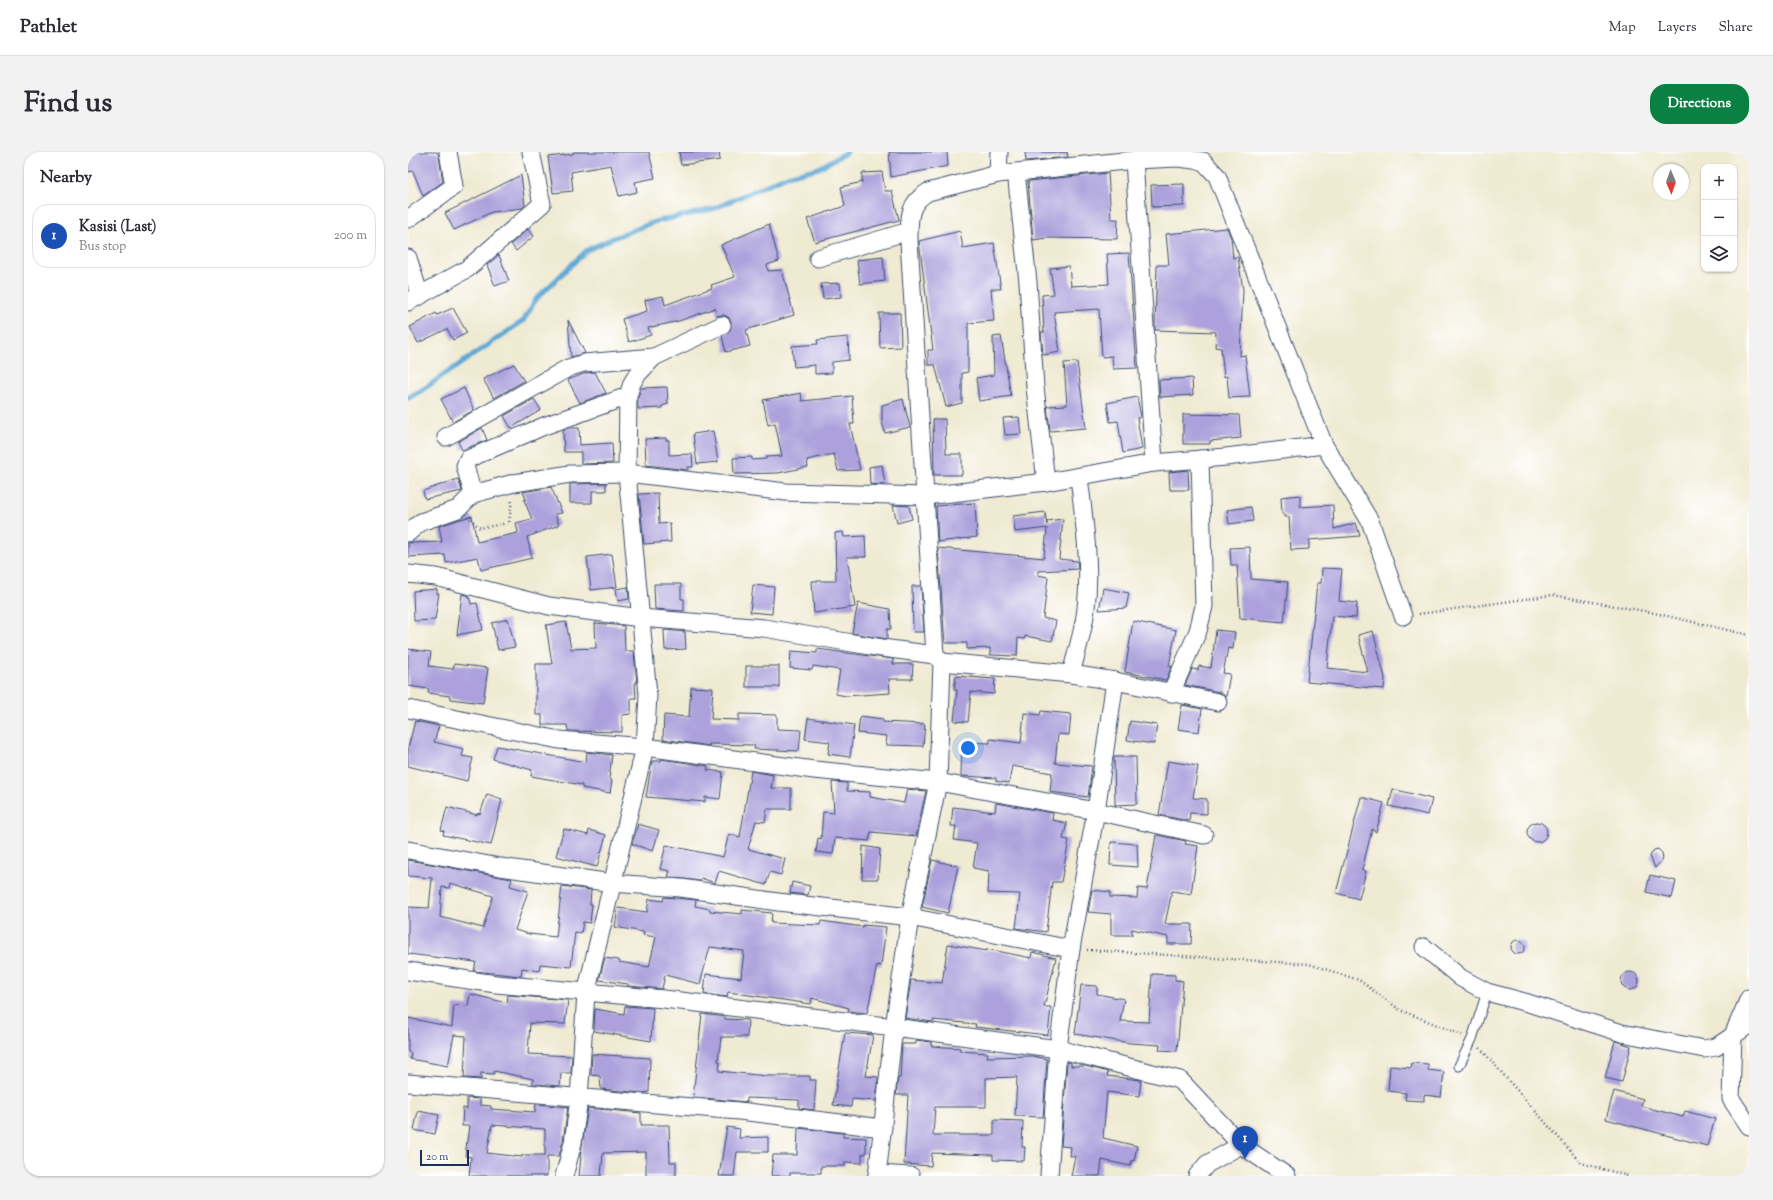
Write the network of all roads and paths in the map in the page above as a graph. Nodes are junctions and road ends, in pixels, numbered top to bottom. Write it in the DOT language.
graph roads {
  1 [pos="448,152"];
  2 [pos="999,152"];
  3 [pos="535,153"];
  4 [pos="1134,160"];
  5 [pos="1016,172"];
  6 [pos="998,174"];
  7 [pos="408,219"];
  8 [pos="909,231"];
  9 [pos="408,258"];
  10 [pos="818,258"];
  11 [pos="414,299"];
  12 [pos="722,325"];
  13 [pos="654,357"];
  14 [pos="628,396"];
  15 [pos="446,437"];
  16 [pos="1324,444"];
  17 [pos="1200,459"];
  18 [pos="1154,463"];
  19 [pos="627,473"];
  20 [pos="1079,477"];
  21 [pos="1046,482"];
  22 [pos="514,483"];
  23 [pos="473,494"];
  24 [pos="925,496"];
  25 [pos="458,509"];
  26 [pos="408,533"];
  27 [pos="408,574"];
  28 [pos="1403,616"];
  29 [pos="641,618"];
  30 [pos="1749,634"];
  31 [pos="938,659"];
  32 [pos="1071,674"];
  33 [pos="1115,681"];
  34 [pos="1171,693"];
  35 [pos="1218,702"];
  36 [pos="408,709"];
  37 [pos="645,747"];
  38 [pos="938,782"];
  39 [pos="1096,810"];
  40 [pos="1204,835"];
  41 [pos="408,850"];
  42 [pos="612,884"];
  43 [pos="910,918"];
  44 [pos="1424,947"];
  45 [pos="1071,950"];
  46 [pos="408,971"];
  47 [pos="1487,992"];
  48 [pos="586,993"];
  49 [pos="1749,998"];
  50 [pos="1749,1025"];
  51 [pos="894,1027"];
  52 [pos="1733,1035"];
  53 [pos="1472,1039"];
  54 [pos="1058,1049"];
  55 [pos="1459,1066"];
  56 [pos="408,1083"];
  57 [pos="579,1098"];
  58 [pos="1749,1126"];
  59 [pos="883,1128"];
  60 [pos="1241,1146"];
  61 [pos="877,1175"];
  62 [pos="564,1176"];
  63 [pos="911,1176"];
  64 [pos="1049,1176"];
  65 [pos="1197,1176"];
  66 [pos="1286,1176"];
  67 [pos="1628,1176"];
  1 -- 7 [label="street"];
  2 -- 6 [label="street"];
  3 -- 11 [label="street"];
  4 -- 5 [label="street"];
  4 -- 16 [label="street"];
  4 -- 18 [label="street"];
  5 -- 6 [label="street"];
  5 -- 21 [label="street"];
  6 -- 8 [label="street"];
  8 -- 10 [label="street"];
  8 -- 24 [label="street"];
  9 -- 11 [label="street"];
  12 -- 13 [label="street"];
  13 -- 14 [label="street"];
  13 -- 15 [label="street"];
  14 -- 19 [label="street"];
  14 -- 23 [label="street"];
  16 -- 17 [label="street"];
  16 -- 28 [label="street"];
  17 -- 18 [label="street"];
  17 -- 34 [label="street"];
  18 -- 20 [label="street"];
  19 -- 22 [label="street"];
  19 -- 24 [label="street"];
  19 -- 29 [label="street"];
  20 -- 21 [label="street"];
  20 -- 32 [label="street"];
  21 -- 24 [label="street"];
  22 -- 23 [label="street"];
  22 -- 25 [label="path"];
  23 -- 25 [label="street"];
  24 -- 31 [label="street"];
  25 -- 26 [label="street"];
  27 -- 29 [label="street"];
  28 -- 30 [label="path"];
  29 -- 31 [label="street"];
  29 -- 37 [label="street"];
  31 -- 32 [label="street"];
  31 -- 38 [label="street"];
  32 -- 33 [label="street"];
  33 -- 34 [label="street"];
  33 -- 39 [label="street"];
  34 -- 35 [label="street"];
  36 -- 37 [label="street"];
  37 -- 38 [label="street"];
  37 -- 42 [label="street"];
  38 -- 39 [label="street"];
  38 -- 43 [label="street"];
  39 -- 40 [label="street"];
  39 -- 45 [label="street"];
  41 -- 42 [label="street"];
  42 -- 43 [label="street"];
  42 -- 48 [label="street"];
  43 -- 45 [label="street"];
  43 -- 51 [label="street"];
  44 -- 47 [label="street"];
  45 -- 53 [label="path"];
  45 -- 54 [label="street"];
  46 -- 48 [label="street"];
  47 -- 52 [label="street"];
  47 -- 53 [label="lane"];
  48 -- 51 [label="street"];
  48 -- 57 [label="street"];
  49 -- 52 [label="street"];
  50 -- 52 [label="street"];
  51 -- 54 [label="street"];
  51 -- 59 [label="street"];
  52 -- 58 [label="street"];
  53 -- 55 [label="lane"];
  53 -- 67 [label="path"];
  54 -- 60 [label="street"];
  54 -- 64 [label="street"];
  56 -- 57 [label="street"];
  57 -- 59 [label="street"];
  57 -- 62 [label="street"];
  59 -- 61 [label="street"];
  60 -- 65 [label="street"];
  60 -- 66 [label="street"];
  61 -- 63 [label="street"];
}
